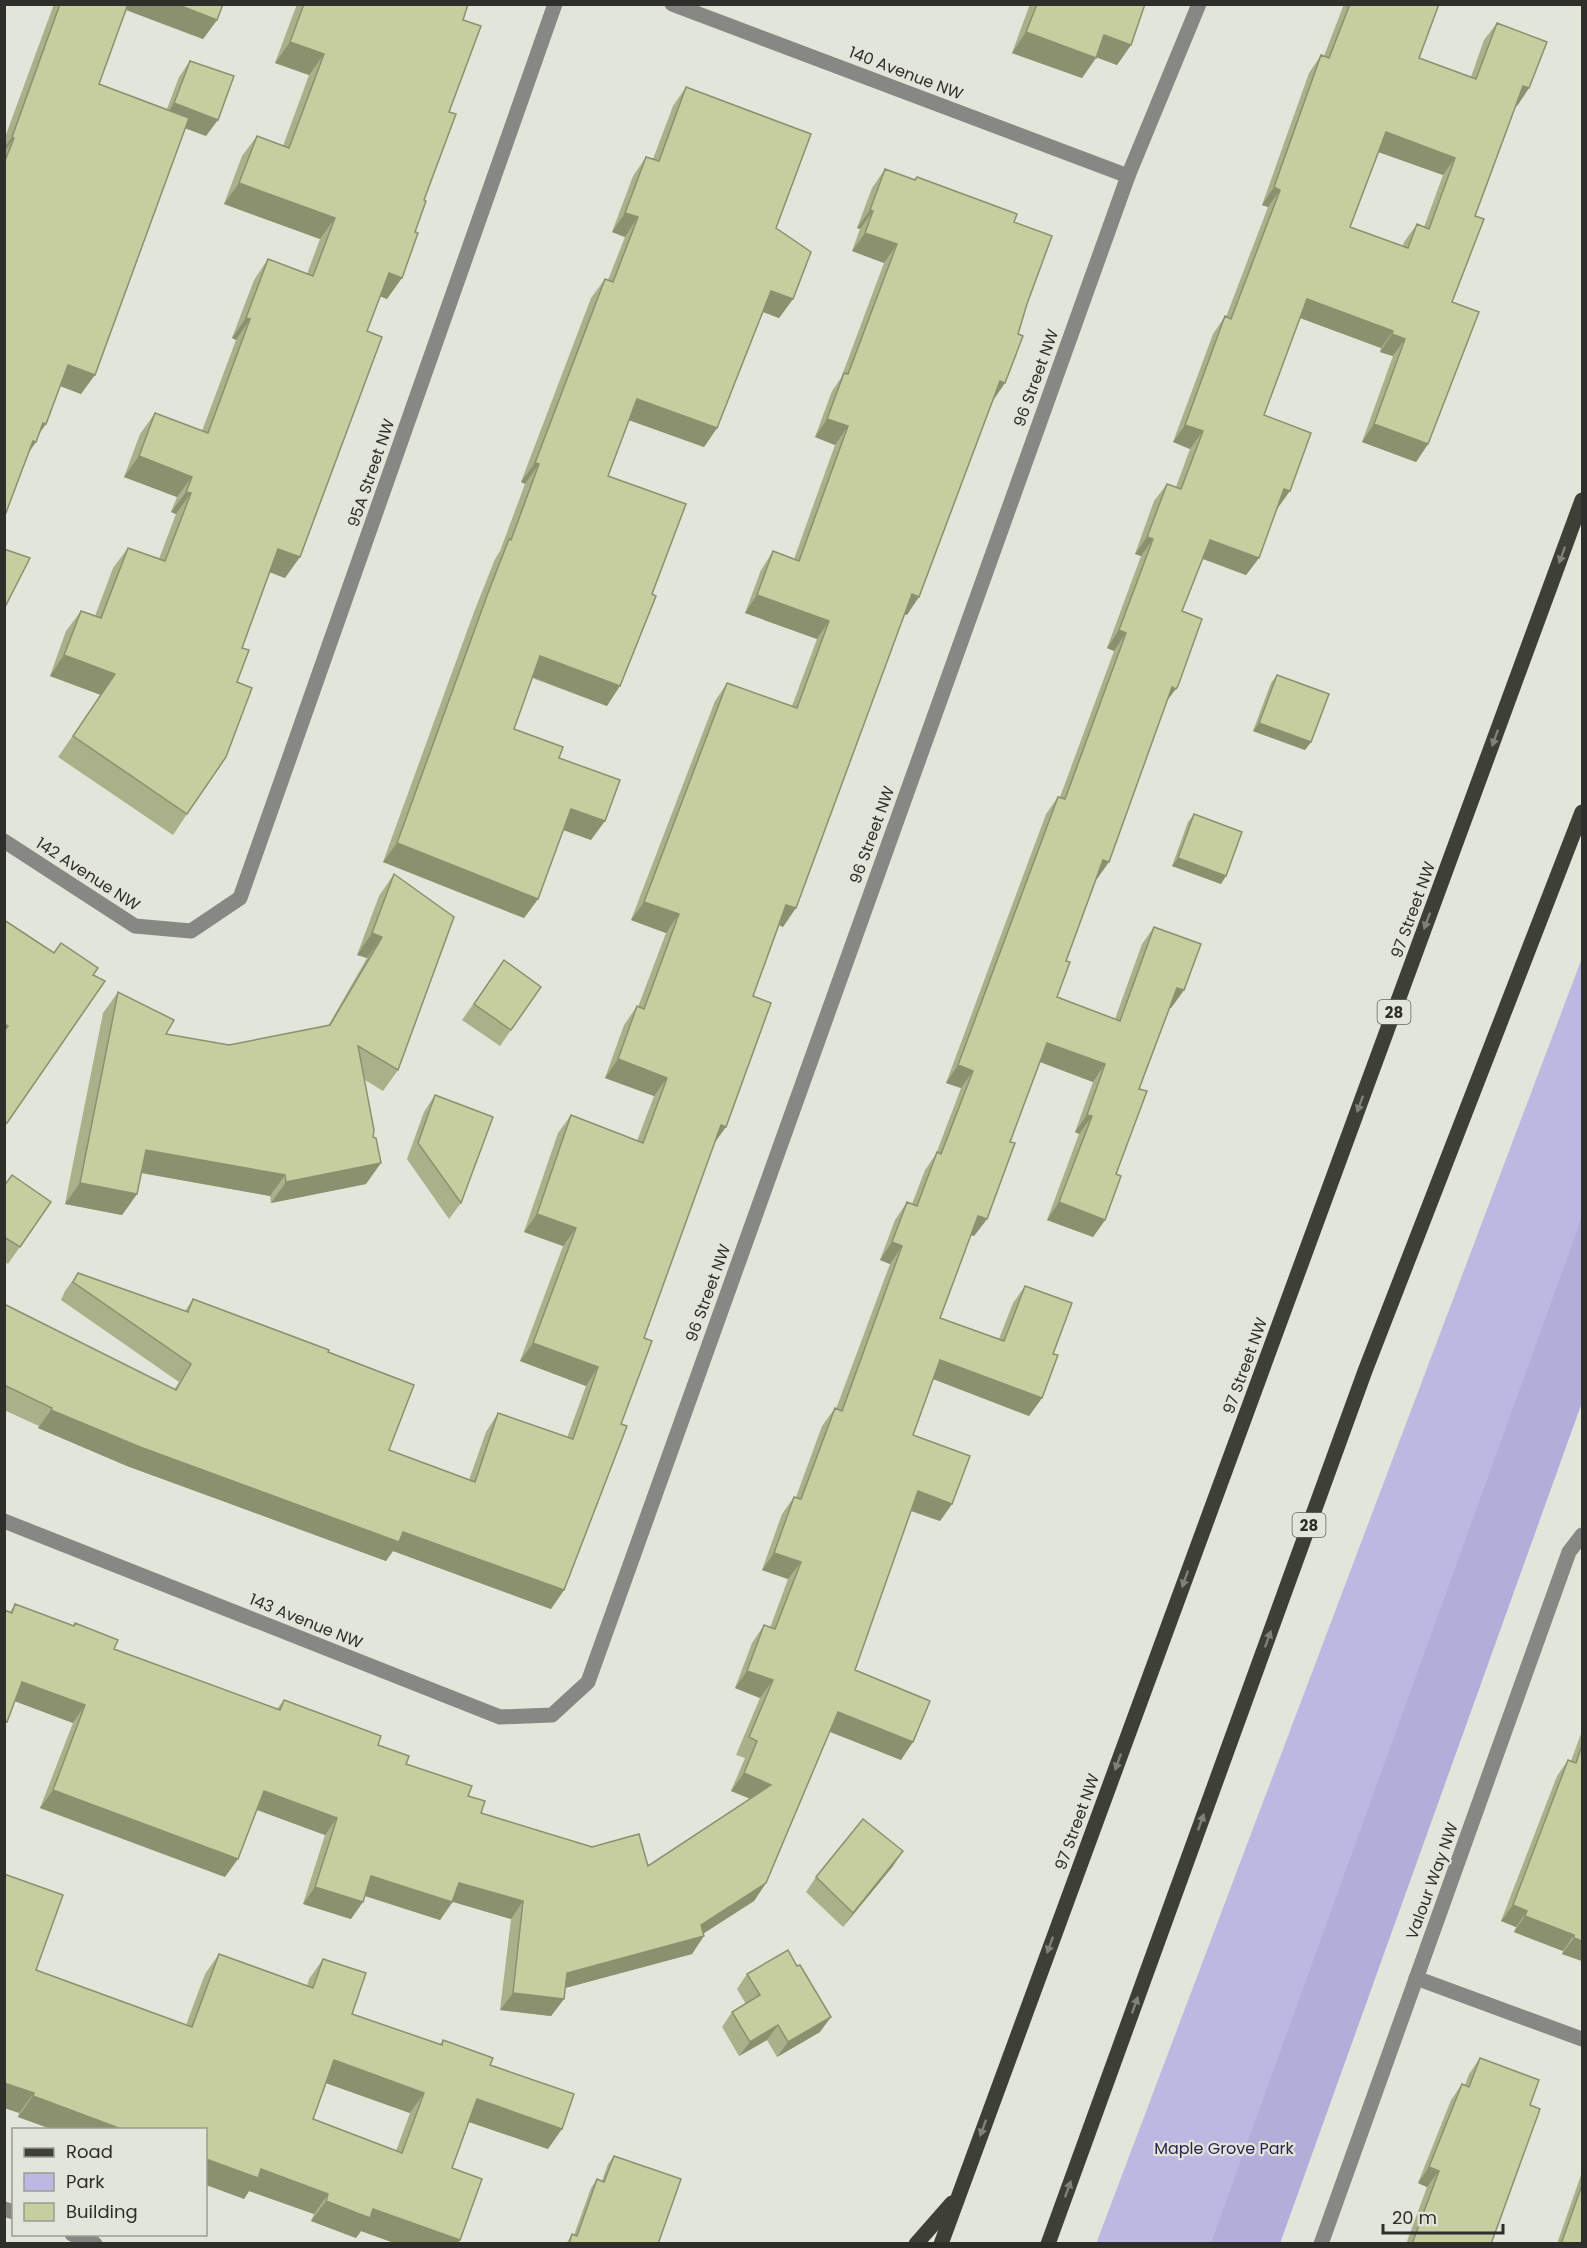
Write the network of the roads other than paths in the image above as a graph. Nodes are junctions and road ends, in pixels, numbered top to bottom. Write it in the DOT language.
graph roads {
  1 [pos="555,4"];
  2 [pos="672,4"];
  3 [pos="1199,4"];
  4 [pos="1128,176"];
  5 [pos="1582,500"];
  6 [pos="1582,812"];
  7 [pos="4,841"];
  8 [pos="191,931"];
  9 [pos="4,1521"];
  10 [pos="1582,1535"];
  11 [pos="588,1682"];
  12 [pos="1416,1978"];
  13 [pos="1582,2039"];
  14 [pos="958,2196"];
  15 [pos="75,2236"];
  16 [pos="95,2244"];
  17 [pos="916,2244"];
  18 [pos="941,2244"];
  19 [pos="1048,2244"];
  20 [pos="1321,2244"];
  1 -- 8 [label="street, 95A Street NW"];
  2 -- 4 [label="street, 140 Avenue NW"];
  3 -- 4 [label="street, 96 Street NW"];
  4 -- 11 [label="street, 96 Street NW"];
  5 -- 14 [label="main road, 97 Street NW / 28, one-way"];
  19 -- 6 [label="main road, 28, one-way"];
  7 -- 8 [label="street, 142 Avenue NW"];
  9 -- 11 [label="street, 143 Avenue NW"];
  10 -- 12 [label="street, Valour Way NW"];
  12 -- 13 [label="street"];
  12 -- 20 [label="street, Valour Way NW"];
  14 -- 17 [label="main road"];
  14 -- 18 [label="main road, 97 Street NW"];
  15 -- 16 [label="street"];
}
